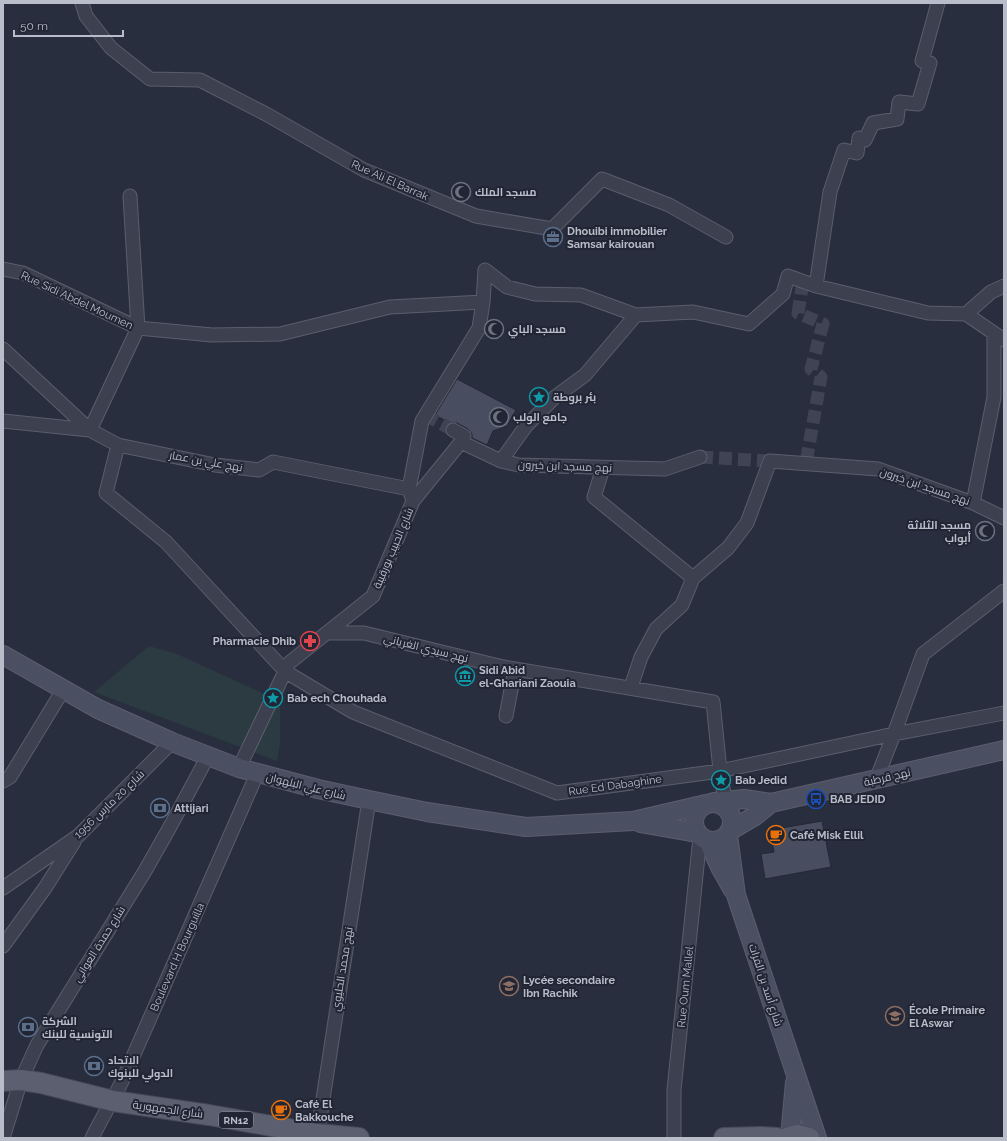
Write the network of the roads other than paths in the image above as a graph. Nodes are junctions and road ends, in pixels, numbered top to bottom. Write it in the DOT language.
graph roads {
  1 [pos="82,3"];
  2 [pos="938,3"];
  3 [pos="130,196"];
  4 [pos="726,237"];
  5 [pos="3,269"];
  6 [pos="816,286"];
  7 [pos="1004,286"];
  8 [pos="484,302"];
  9 [pos="966,314"];
  10 [pos="636,315"];
  11 [pos="138,328"];
  12 [pos="999,336"];
  13 [pos="3,348"];
  14 [pos="999,396"];
  15 [pos="3,421"];
  16 [pos="90,430"];
  17 [pos="453,430"];
  18 [pos="461,442"];
  19 [pos="118,445"];
  20 [pos="700,457"];
  21 [pos="501,461"];
  22 [pos="603,468"];
  23 [pos="411,495"];
  24 [pos="973,503"];
  25 [pos="1004,518"];
  26 [pos="692,578"];
  27 [pos="1004,591"];
  28 [pos="327,633"];
  29 [pos="3,655"];
  30 [pos="515,669"];
  31 [pos="286,672"];
  32 [pos="631,687"];
  33 [pos="63,690"];
  34 [pos="1004,713"];
  35 [pos="506,716"];
  36 [pos="894,734"];
  37 [pos="172,742"];
  38 [pos="1004,750"];
  39 [pos="208,756"];
  40 [pos="239,768"];
  41 [pos="720,771"];
  42 [pos="257,774"];
  43 [pos="876,780"];
  44 [pos="3,781"];
  45 [pos="369,800"];
  46 [pos="715,802"];
  47 [pos="770,803"];
  48 [pos="633,822"];
  49 [pos="730,832"];
  50 [pos="78,836"];
  51 [pos="702,837"];
  52 [pos="3,888"];
  53 [pos="736,895"];
  54 [pos="3,946"];
  55 [pos="796,1075"];
  56 [pos="12,1081"];
  57 [pos="112,1101"];
  58 [pos="317,1136"];
  59 [pos="3,1138"];
  60 [pos="92,1138"];
  61 [pos="359,1138"];
  62 [pos="674,1138"];
  63 [pos="724,1138"];
  64 [pos="785,1138"];
  65 [pos="809,1138"];
  66 [pos="817,1138"];
  1 -- 4 [label="street, Rue Ali El Barrak"];
  2 -- 6 [label="street"];
  3 -- 11 [label="street"];
  5 -- 11 [label="street, Rue Sidi Abdel Moumen"];
  6 -- 9 [label="street"];
  6 -- 10 [label="street"];
  7 -- 9 [label="street"];
  8 -- 10 [label="street, شارع الحبيب بورقيبة"];
  8 -- 11 [label="street, Rue Sidi Abdel Moumen"];
  8 -- 23 [label="street, شارع الحبيب بورقيبة"];
  9 -- 12 [label="street"];
  10 -- 21 [label="street"];
  11 -- 16 [label="street"];
  12 -- 14 [label="street"];
  13 -- 16 [label="street"];
  14 -- 24 [label="street"];
  15 -- 16 [label="street, نهج علي بن عمار"];
  16 -- 19 [label="street, نهج علي بن عمار"];
  17 -- 18 [label="street"];
  18 -- 21 [label="street, نهج مسجد ابن خيرون"];
  18 -- 23 [label="street"];
  19 -- 23 [label="street, نهج علي بن عمار"];
  19 -- 31 [label="street, Rue Ed Dabaghine"];
  20 -- 22 [label="street, نهج مسجد ابن خيرون"];
  21 -- 22 [label="street, نهج مسجد ابن خيرون"];
  22 -- 26 [label="street"];
  23 -- 28 [label="street, شارع الحبيب بورقيبة"];
  24 -- 25 [label="street, نهج مسجد ابن خيرون"];
  24 -- 26 [label="street, نهج مسجد ابن خيرون"];
  26 -- 32 [label="street"];
  27 -- 36 [label="street"];
  28 -- 30 [label="street, نهج سيدي الغرياني"];
  28 -- 31 [label="street, شارع الحبيب بورقيبة"];
  29 -- 33 [label="street, شارع علي البلهوان"];
  30 -- 32 [label="street, نهج سيدي الغرياني"];
  30 -- 35 [label="street"];
  31 -- 40 [label="street, شارع الحبيب بورقيبة"];
  31 -- 41 [label="street, Rue Ed Dabaghine"];
  32 -- 41 [label="street, نهج سيدي الغرياني"];
  33 -- 37 [label="street, شارع علي البلهوان"];
  33 -- 44 [label="street"];
  34 -- 36 [label="street, Rue Ed Dabaghine"];
  36 -- 41 [label="street, Rue Ed Dabaghine"];
  36 -- 43 [label="street"];
  37 -- 39 [label="street, شارع علي البلهوان"];
  37 -- 50 [label="street, شارع 20 مارس 1956"];
  38 -- 43 [label="street, نهج قرطبة"];
  39 -- 40 [label="street, شارع علي البلهوان"];
  39 -- 56 [label="street, شارع حمدة العواني"];
  40 -- 42 [label="street, شارع علي البلهوان"];
  41 -- 46 [label="street"];
  42 -- 45 [label="street, شارع علي البلهوان"];
  42 -- 57 [label="street, Boulevard H Bourguilla"];
  43 -- 47 [label="street, نهج قرطبة"];
  45 -- 48 [label="street, شارع علي البلهوان"];
  45 -- 58 [label="street, نهج محمد الحليوي"];
  46 -- 47 [label="street"];
  46 -- 48 [label="street"];
  46 -- 49 [label="street"];
  46 -- 51 [label="street"];
  47 -- 49 [label="street"];
  48 -- 51 [label="street"];
  49 -- 51 [label="street"];
  49 -- 53 [label="street"];
  50 -- 52 [label="street, شارع 20 مارس 1956"];
  50 -- 54 [label="street"];
  51 -- 53 [label="street"];
  51 -- 62 [label="street, Rue Oum Mallel"];
  53 -- 55 [label="street, شارع أسد بن الفرات"];
  55 -- 64 [label="street"];
  55 -- 66 [label="street, شارع أسد بن الفرات"];
  56 -- 57 [label="main road, شارع الجمهورية / RN12"];
  56 -- 59 [label="street, شارع حمدة العواني"];
  57 -- 58 [label="main road, شارع الجمهورية / RN12"];
  57 -- 60 [label="street, Boulevard H Bourguilla"];
  58 -- 61 [label="main road, شارع الجمهورية / RN12"];
  63 -- 64 [label="main road"];
  64 -- 65 [label="main road"];
}
